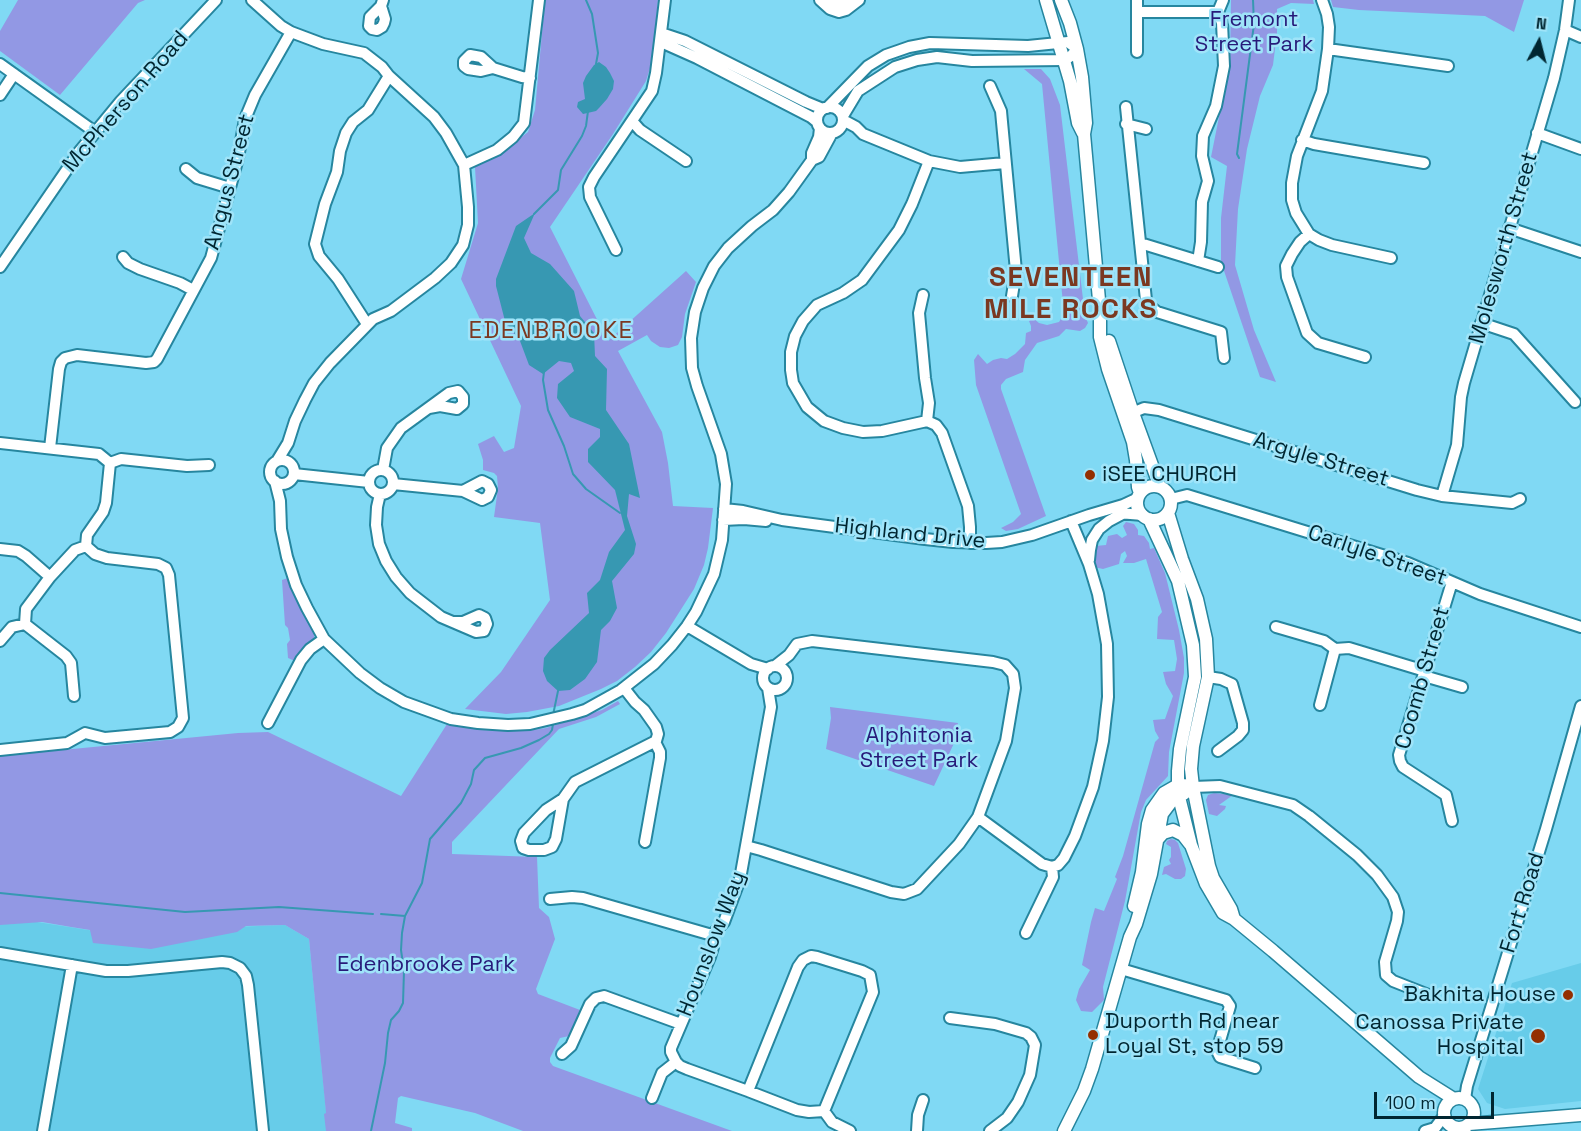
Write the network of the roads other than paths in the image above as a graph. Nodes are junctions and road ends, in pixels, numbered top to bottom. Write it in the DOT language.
graph roads {
  1 [pos="216,0"];
  2 [pos="252,0"];
  3 [pos="539,0"];
  4 [pos="665,0"];
  5 [pos="820,0"];
  6 [pos="826,0"];
  7 [pos="858,0"];
  8 [pos="1046,0"];
  9 [pos="1061,0"];
  10 [pos="1137,0"];
  11 [pos="1222,0"];
  12 [pos="1322,0"];
  13 [pos="1569,0"];
  14 [pos="1137,12"];
  15 [pos="1218,12"];
  16 [pos="1564,30"];
  17 [pos="291,32"];
  18 [pos="1581,37"];
  19 [pos="661,38"];
  20 [pos="1059,42"];
  21 [pos="1077,49"];
  22 [pos="1328,49"];
  23 [pos="1137,52"];
  24 [pos="1065,60"];
  25 [pos="0,64"];
  26 [pos="1448,66"];
  27 [pos="493,68"];
  28 [pos="14,74"];
  29 [pos="389,76"];
  30 [pos="530,78"];
  31 [pos="990,86"];
  32 [pos="0,95"];
  33 [pos="1126,107"];
  34 [pos="825,109"];
  35 [pos="843,118"];
  36 [pos="632,121"];
  37 [pos="1126,124"];
  38 [pos="819,125"];
  39 [pos="1146,129"];
  40 [pos="95,132"];
  41 [pos="835,132"];
  42 [pos="1537,133"];
  43 [pos="1084,134"];
  44 [pos="863,135"];
  45 [pos="1302,140"];
  46 [pos="1581,149"];
  47 [pos="812,160"];
  48 [pos="929,161"];
  49 [pos="686,162"];
  50 [pos="1424,163"];
  51 [pos="1005,164"];
  52 [pos="464,165"];
  53 [pos="186,169"];
  54 [pos="230,188"];
  55 [pos="1509,228"];
  56 [pos="1310,234"];
  57 [pos="1140,243"];
  58 [pos="616,250"];
  59 [pos="1581,252"];
  60 [pos="123,257"];
  61 [pos="1392,258"];
  62 [pos="1198,261"];
  63 [pos="0,267"];
  64 [pos="1218,267"];
  65 [pos="194,290"];
  66 [pos="923,295"];
  67 [pos="1012,296"];
  68 [pos="907,312"];
  69 [pos="919,313"];
  70 [pos="367,324"];
  71 [pos="1481,324"];
  72 [pos="1365,357"];
  73 [pos="1224,358"];
  74 [pos="1575,402"];
  75 [pos="429,408"];
  76 [pos="1129,414"];
  77 [pos="927,421"];
  78 [pos="0,443"];
  79 [pos="288,443"];
  80 [pos="50,448"];
  81 [pos="277,461"];
  82 [pos="289,462"];
  83 [pos="110,463"];
  84 [pos="209,465"];
  85 [pos="383,470"];
  86 [pos="291,478"];
  87 [pos="275,481"];
  88 [pos="369,482"];
  89 [pos="393,484"];
  90 [pos="1160,487"];
  91 [pos="463,491"];
  92 [pos="380,494"];
  93 [pos="1139,496"];
  94 [pos="1442,496"];
  95 [pos="1171,499"];
  96 [pos="1520,499"];
  97 [pos="280,501"];
  98 [pos="1106,510"];
  99 [pos="1124,513"];
  100 [pos="1168,513"];
  101 [pos="724,515"];
  102 [pos="1146,517"];
  103 [pos="1071,521"];
  104 [pos="969,543"];
  105 [pos="86,546"];
  106 [pos="0,549"];
  107 [pos="1089,564"];
  108 [pos="50,578"];
  109 [pos="1452,582"];
  110 [pos="454,622"];
  111 [pos="25,624"];
  112 [pos="687,626"];
  113 [pos="1276,627"];
  114 [pos="1581,627"];
  115 [pos="324,639"];
  116 [pos="0,641"];
  117 [pos="1335,649"];
  118 [pos="772,674"];
  119 [pos="1424,674"];
  120 [pos="1208,677"];
  121 [pos="628,686"];
  122 [pos="1462,687"];
  123 [pos="781,688"];
  124 [pos="74,696"];
  125 [pos="1320,705"];
  126 [pos="1581,706"];
  127 [pos="771,707"];
  128 [pos="267,723"];
  129 [pos="655,742"];
  130 [pos="0,750"];
  131 [pos="1218,751"];
  132 [pos="1193,787"];
  133 [pos="1179,791"];
  134 [pos="563,799"];
  135 [pos="978,817"];
  136 [pos="1452,821"];
  137 [pos="1156,841"];
  138 [pos="645,842"];
  139 [pos="1191,845"];
  140 [pos="746,846"];
  141 [pos="1052,867"];
  142 [pos="550,899"];
  143 [pos="1234,919"];
  144 [pos="1026,933"];
  145 [pos="712,935"];
  146 [pos="1130,937"];
  147 [pos="0,953"];
  148 [pos="72,965"];
  149 [pos="1121,969"];
  150 [pos="1431,996"];
  151 [pos="950,1018"];
  152 [pos="681,1024"];
  153 [pos="562,1054"];
  154 [pos="676,1062"];
  155 [pos="1255,1068"];
  156 [pos="1419,1077"];
  157 [pos="748,1091"];
  158 [pos="652,1098"];
  159 [pos="1459,1099"];
  160 [pos="923,1100"];
  161 [pos="824,1112"];
  162 [pos="1581,1115"];
  163 [pos="1445,1119"];
  164 [pos="1467,1124"];
  165 [pos="43,1131"];
  166 [pos="263,1131"];
  167 [pos="850,1131"];
  168 [pos="917,1131"];
  169 [pos="990,1131"];
  170 [pos="1064,1131"];
  171 [pos="1425,1131"];
  1 -- 40 [label="street, McPherson Road"];
  2 -- 17 [label="street"];
  3 -- 30 [label="street"];
  4 -- 19 [label="street"];
  5 -- 7 [label="street"];
  6 -- 7 [label="street"];
  8 -- 20 [label="main road"];
  9 -- 21 [label="main road"];
  10 -- 14 [label="street"];
  11 -- 15 [label="street"];
  12 -- 22 [label="street"];
  13 -- 16 [label="street, Molesworth Street"];
  14 -- 15 [label="street"];
  14 -- 23 [label="street"];
  15 -- 62 [label="street"];
  16 -- 18 [label="street"];
  16 -- 42 [label="street, Molesworth Street"];
  17 -- 29 [label="street"];
  17 -- 54 [label="street, Angus Street"];
  19 -- 34 [label="street"];
  19 -- 36 [label="street"];
  19 -- 38 [label="street"];
  20 -- 21 [label="street"];
  20 -- 24 [label="main road"];
  20 -- 34 [label="street"];
  21 -- 24 [label="street"];
  21 -- 43 [label="main road"];
  22 -- 26 [label="street"];
  22 -- 45 [label="street"];
  24 -- 35 [label="street"];
  24 -- 43 [label="main road"];
  25 -- 28 [label="street"];
  27 -- 30 [label="street"];
  28 -- 32 [label="street"];
  28 -- 40 [label="street"];
  29 -- 52 [label="street"];
  29 -- 70 [label="street"];
  30 -- 52 [label="street"];
  31 -- 51 [label="street"];
  33 -- 37 [label="street"];
  34 -- 35 [label="street"];
  34 -- 38 [label="street"];
  35 -- 41 [label="street"];
  35 -- 44 [label="street"];
  36 -- 49 [label="street"];
  36 -- 58 [label="street"];
  37 -- 39 [label="street"];
  37 -- 57 [label="street"];
  38 -- 41 [label="street"];
  38 -- 47 [label="street"];
  40 -- 63 [label="street, McPherson Road"];
  41 -- 44 [label="street"];
  41 -- 47 [label="street"];
  42 -- 46 [label="street"];
  42 -- 55 [label="street, Molesworth Street"];
  43 -- 76 [label="main road"];
  44 -- 48 [label="street"];
  45 -- 50 [label="street"];
  45 -- 56 [label="street"];
  47 -- 101 [label="street"];
  48 -- 51 [label="street"];
  48 -- 77 [label="street"];
  51 -- 67 [label="street"];
  52 -- 70 [label="street"];
  53 -- 54 [label="street"];
  54 -- 65 [label="street, Angus Street"];
  55 -- 59 [label="street"];
  55 -- 71 [label="street, Molesworth Street"];
  56 -- 61 [label="street"];
  56 -- 72 [label="street"];
  57 -- 62 [label="street"];
  57 -- 73 [label="street"];
  60 -- 65 [label="street"];
  62 -- 64 [label="street"];
  65 -- 80 [label="street, Angus Street"];
  66 -- 69 [label="street"];
  68 -- 69 [label="street"];
  69 -- 77 [label="street"];
  70 -- 79 [label="street"];
  71 -- 74 [label="street"];
  71 -- 94 [label="street, Molesworth Street"];
  75 -- 85 [label="street"];
  76 -- 90 [label="main road"];
  76 -- 93 [label="main road"];
  76 -- 94 [label="street, Argyle Street"];
  77 -- 104 [label="street"];
  78 -- 80 [label="street"];
  79 -- 81 [label="street"];
  79 -- 82 [label="street"];
  80 -- 83 [label="street"];
  81 -- 82 [label="street"];
  81 -- 87 [label="street"];
  82 -- 86 [label="street"];
  83 -- 84 [label="street"];
  83 -- 105 [label="street"];
  85 -- 88 [label="street"];
  85 -- 89 [label="street"];
  86 -- 87 [label="street"];
  86 -- 88 [label="street"];
  86 -- 97 [label="street"];
  87 -- 97 [label="street"];
  88 -- 92 [label="street"];
  89 -- 91 [label="street"];
  89 -- 92 [label="street"];
  90 -- 93 [label="main road"];
  90 -- 95 [label="main road"];
  92 -- 110 [label="street"];
  93 -- 98 [label="street, Highland Drive"];
  93 -- 102 [label="main road"];
  94 -- 96 [label="street, Argyle Street"];
  95 -- 100 [label="main road"];
  95 -- 109 [label="street, Carlyle Street"];
  97 -- 115 [label="street"];
  98 -- 99 [label="street, Highland Drive"];
  98 -- 103 [label="street, Highland Drive"];
  99 -- 102 [label="street, Highland Drive"];
  99 -- 107 [label="street"];
  100 -- 102 [label="main road"];
  100 -- 120 [label="main road"];
  101 -- 104 [label="street, Highland Drive"];
  101 -- 112 [label="street"];
  102 -- 133 [label="main road"];
  103 -- 104 [label="street, Highland Drive"];
  103 -- 107 [label="street"];
  105 -- 108 [label="street"];
  105 -- 130 [label="street"];
  106 -- 108 [label="street"];
  107 -- 141 [label="street"];
  108 -- 111 [label="street"];
  109 -- 114 [label="street, Carlyle Street"];
  109 -- 119 [label="street, Coomb Street"];
  111 -- 116 [label="street"];
  111 -- 124 [label="street"];
  112 -- 118 [label="street"];
  112 -- 121 [label="street"];
  113 -- 117 [label="street"];
  115 -- 121 [label="street"];
  115 -- 128 [label="street"];
  117 -- 119 [label="street"];
  117 -- 125 [label="street"];
  118 -- 123 [label="street"];
  118 -- 123 [label="street, Hounslow Way"];
  118 -- 127 [label="street, Hounslow Way"];
  118 -- 135 [label="street"];
  119 -- 122 [label="street"];
  119 -- 136 [label="street, Coomb Street"];
  120 -- 131 [label="street"];
  120 -- 132 [label="main road"];
  121 -- 129 [label="street"];
  123 -- 127 [label="street, Hounslow Way"];
  126 -- 159 [label="street, Fort Road"];
  127 -- 140 [label="street, Hounslow Way"];
  129 -- 134 [label="street"];
  129 -- 138 [label="street"];
  132 -- 133 [label="main road"];
  132 -- 143 [label="main road"];
  132 -- 150 [label="street"];
  133 -- 137 [label="main road"];
  133 -- 139 [label="main road"];
  133 -- 146 [label="main road"];
  134 -- 134 [label="street"];
  135 -- 140 [label="street"];
  135 -- 141 [label="street"];
  137 -- 139 [label="main road"];
  137 -- 146 [label="main road"];
  139 -- 143 [label="main road"];
  140 -- 145 [label="street, Hounslow Way"];
  141 -- 144 [label="street"];
  142 -- 145 [label="street"];
  143 -- 156 [label="main road"];
  145 -- 152 [label="street, Hounslow Way"];
  146 -- 149 [label="main road"];
  147 -- 148 [label="street"];
  148 -- 165 [label="street"];
  148 -- 166 [label="street"];
  149 -- 155 [label="street"];
  149 -- 170 [label="main road"];
  151 -- 169 [label="street"];
  152 -- 153 [label="street"];
  152 -- 154 [label="street, Hounslow Way"];
  154 -- 157 [label="street"];
  154 -- 158 [label="street"];
  156 -- 159 [label="main road"];
  156 -- 163 [label="main road"];
  157 -- 161 [label="street"];
  157 -- 161 [label="street"];
  159 -- 163 [label="main road"];
  159 -- 164 [label="main road"];
  160 -- 168 [label="street"];
  161 -- 167 [label="street"];
  162 -- 164 [label="main road"];
  163 -- 164 [label="main road"];
  163 -- 171 [label="street"];
}
